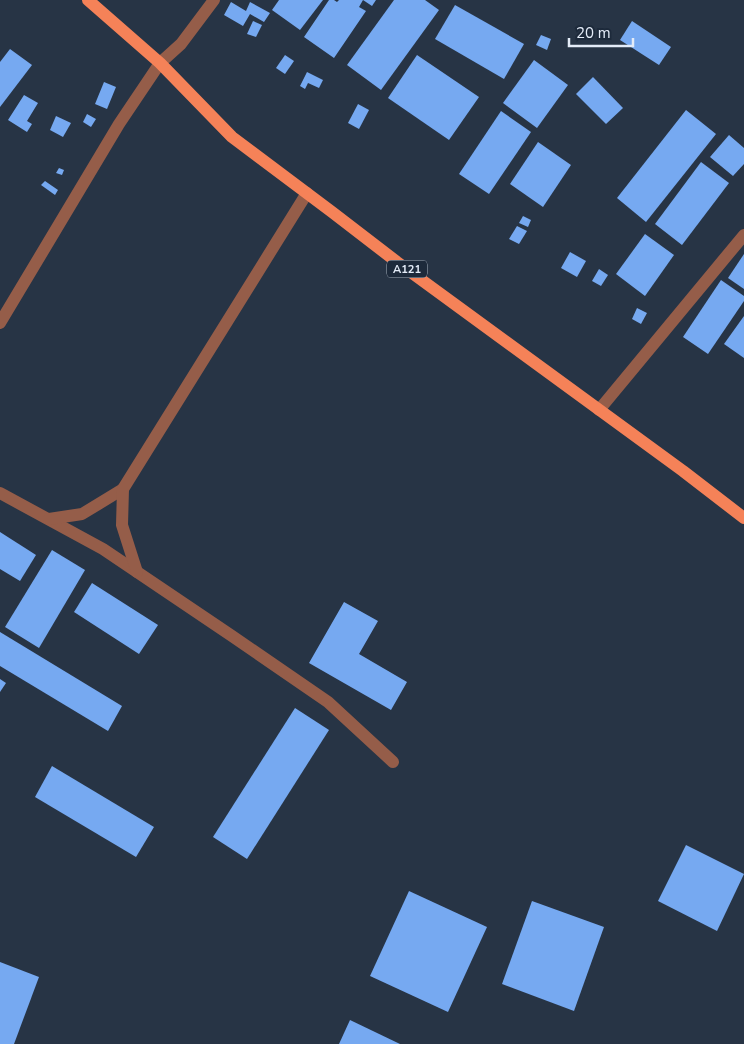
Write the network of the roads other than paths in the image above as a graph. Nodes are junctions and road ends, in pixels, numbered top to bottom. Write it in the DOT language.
graph roads {
  1 [pos="88,0"];
  2 [pos="214,0"];
  3 [pos="160,64"];
  4 [pos="307,193"];
  5 [pos="744,235"];
  6 [pos="0,323"];
  7 [pos="599,410"];
  8 [pos="123,489"];
  9 [pos="0,493"];
  10 [pos="744,518"];
  11 [pos="49,519"];
  12 [pos="137,572"];
  13 [pos="393,762"];
  1 -- 3 [label="main road, A121"];
  2 -- 3 [label="street"];
  3 -- 4 [label="main road, A121"];
  3 -- 6 [label="street"];
  4 -- 7 [label="main road, A121"];
  4 -- 8 [label="street"];
  5 -- 7 [label="street"];
  7 -- 10 [label="main road, A121"];
  8 -- 11 [label="street"];
  8 -- 12 [label="street"];
  9 -- 11 [label="street"];
  11 -- 12 [label="street"];
  12 -- 13 [label="street"];
}
